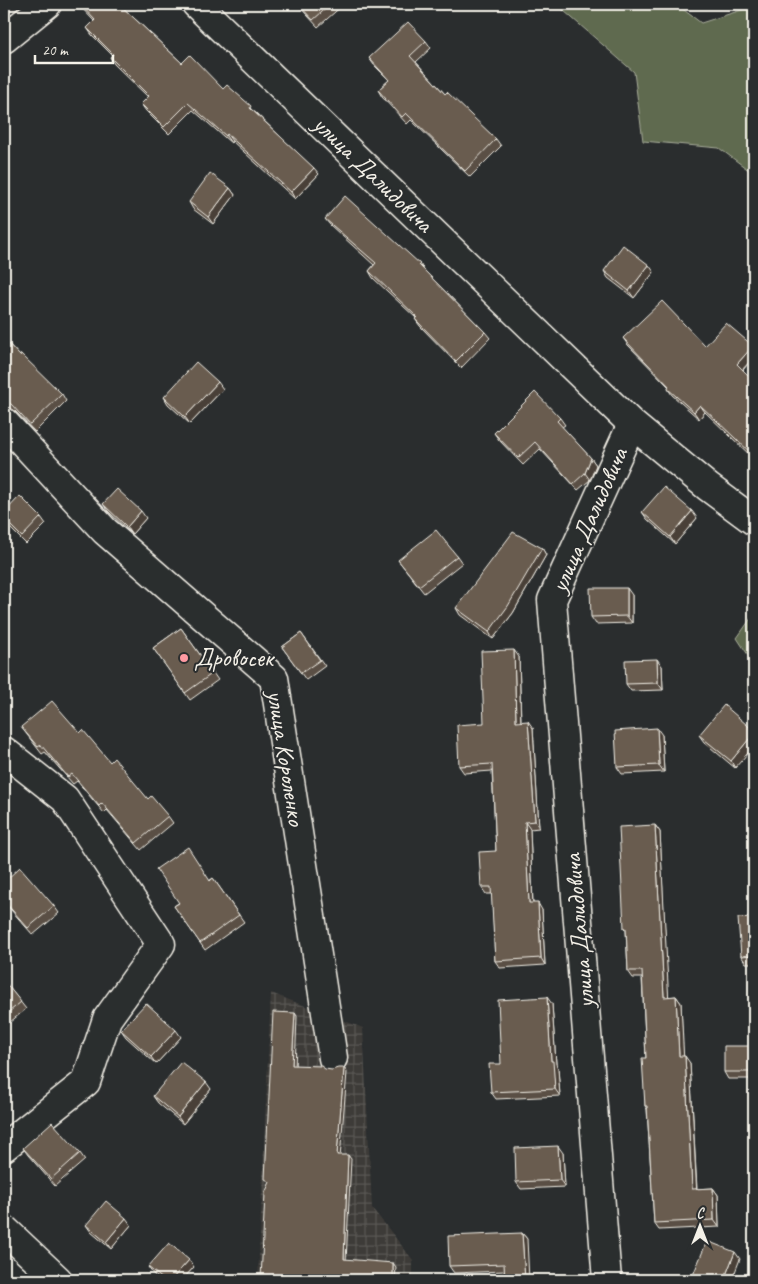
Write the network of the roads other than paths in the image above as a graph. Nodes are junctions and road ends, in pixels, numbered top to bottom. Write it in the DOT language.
graph roads {
  1 [pos="48,4"];
  2 [pos="196,4"];
  3 [pos="4,39"];
  4 [pos="4,422"];
  5 [pos="632,424"];
  6 [pos="754,521"];
  7 [pos="4,751"];
  8 [pos="333,1058"];
  9 [pos="4,1147"];
  10 [pos="4,1229"];
  11 [pos="58,1280"];
  12 [pos="607,1280"];
  1 -- 3 [label="street"];
  2 -- 5 [label="street, улица Далидовича"];
  4 -- 8 [label="street, улица Короленко"];
  5 -- 6 [label="street"];
  5 -- 12 [label="street, улица Далидовича"];
  7 -- 9 [label="street"];
  10 -- 11 [label="street"];
}
